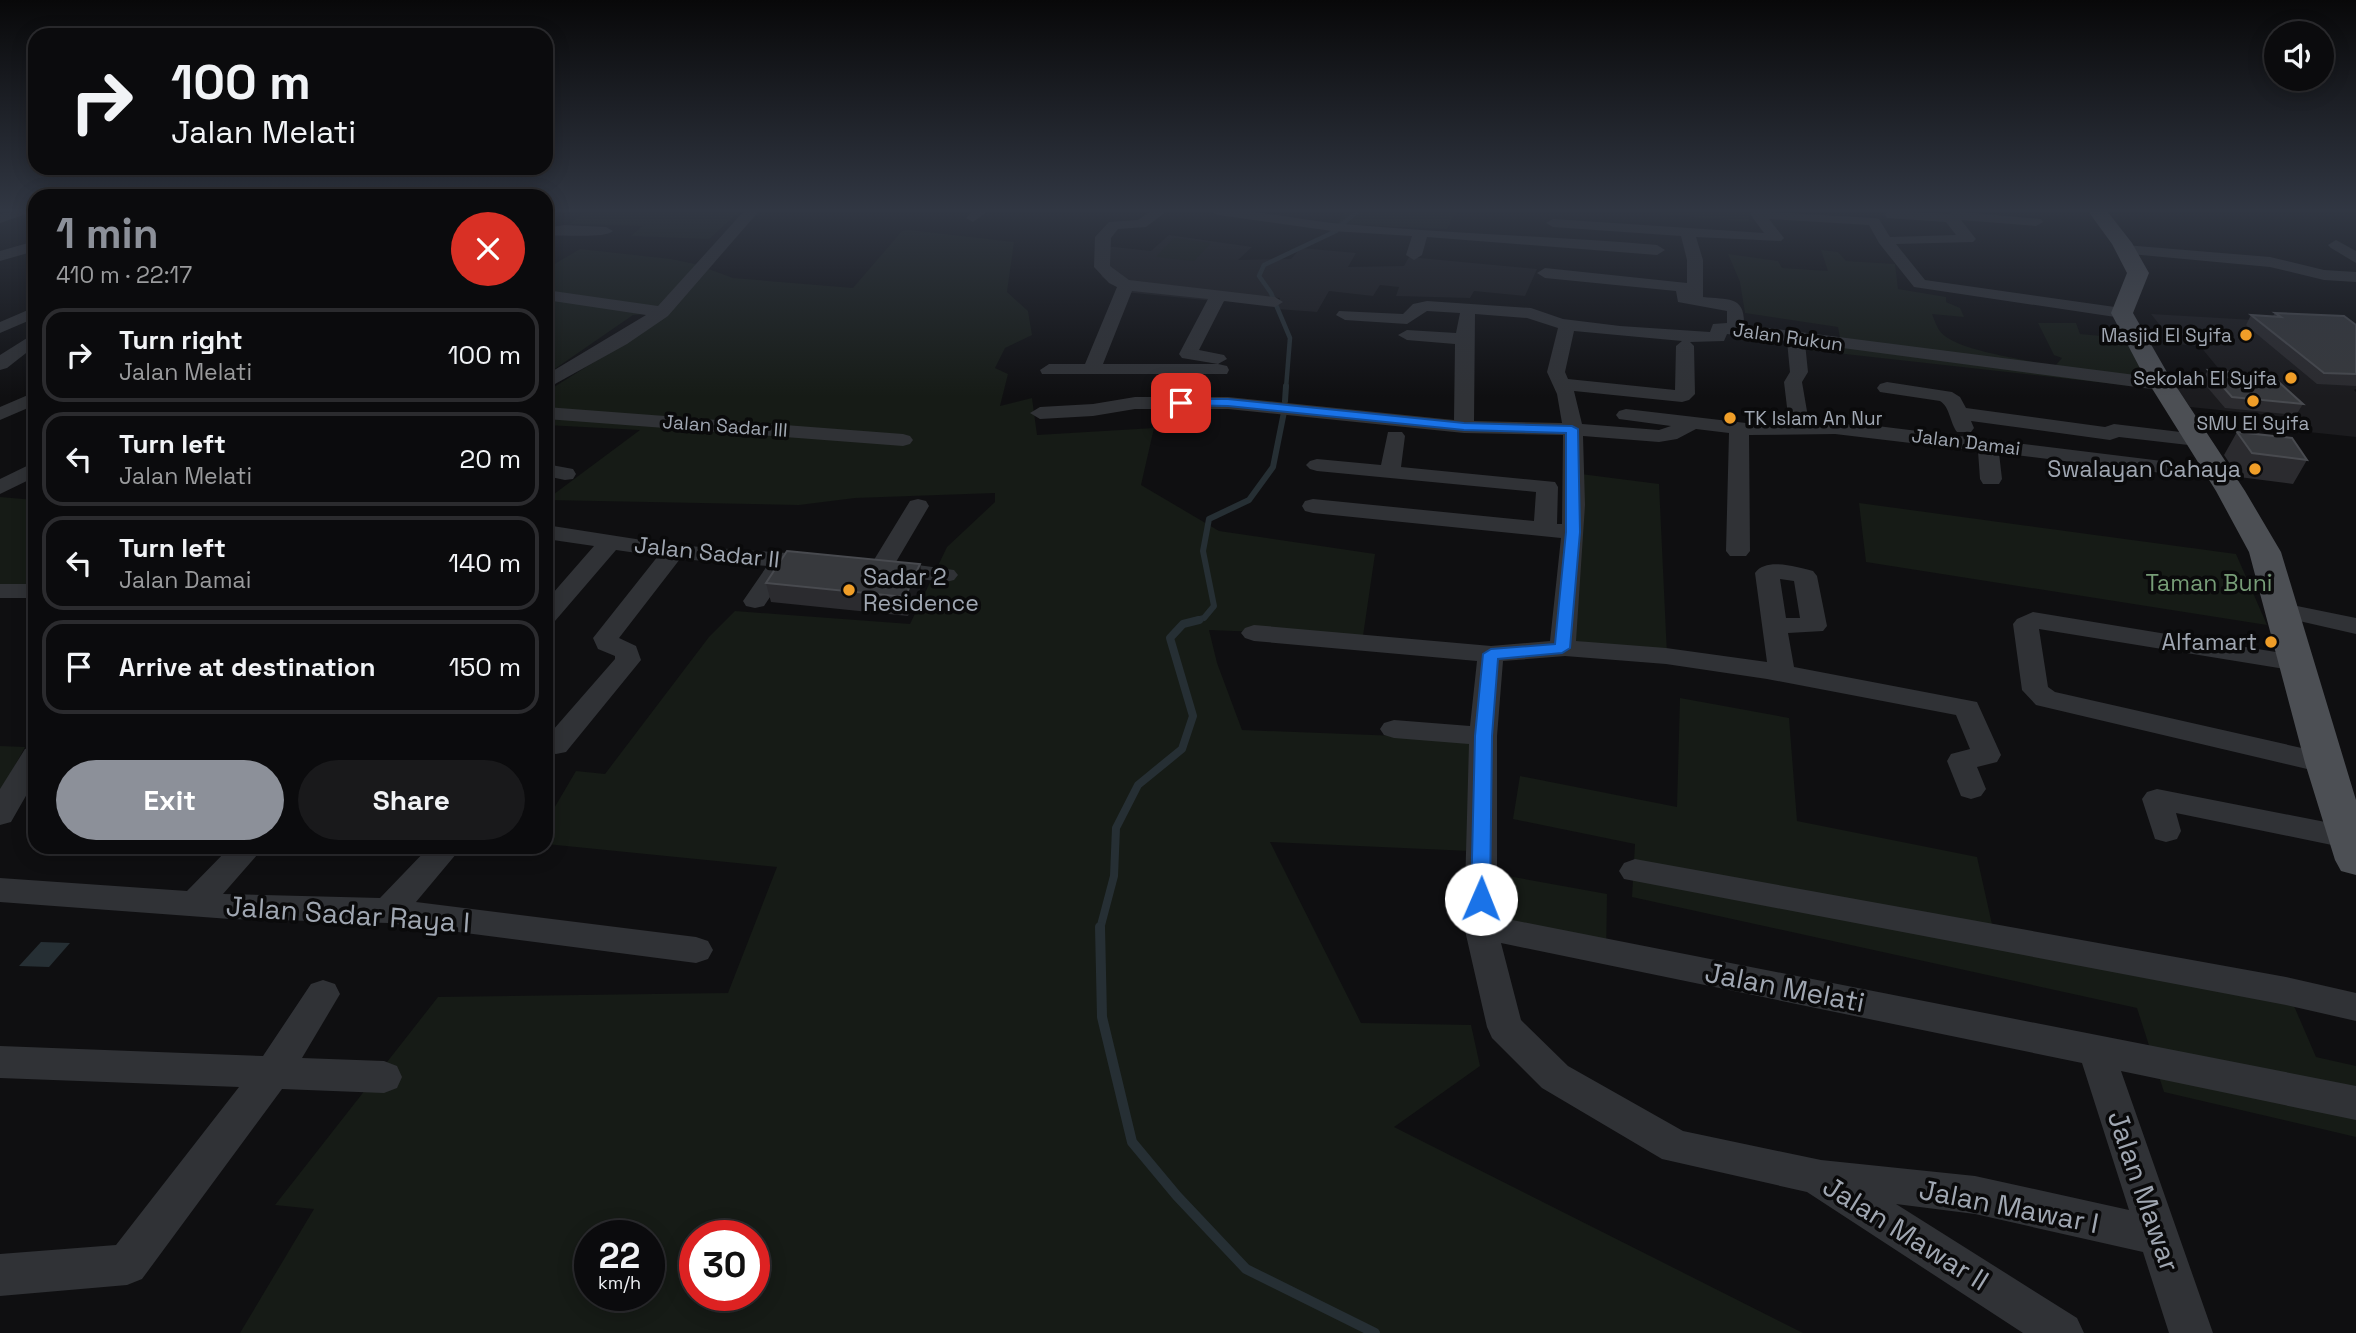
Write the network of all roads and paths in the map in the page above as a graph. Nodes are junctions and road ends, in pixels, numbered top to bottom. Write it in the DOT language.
graph roads {
  1 [pos="702,273"];
  2 [pos="1108,273"];
  3 [pos="1545,273"];
  4 [pos="1547,273"];
  5 [pos="1683,273"];
  6 [pos="1695,273"];
  7 [pos="1911,273"];
  8 [pos="2136,273"];
  9 [pos="2317,273"];
  10 [pos="2356,277"];
  11 [pos="1126,285"];
  12 [pos="2056,290"];
  13 [pos="1684,292"];
  14 [pos="553,296"];
  15 [pos="1218,297"];
  16 [pos="1275,302"];
  17 [pos="2125,307"];
  18 [pos="662,312"];
  19 [pos="1531,313"];
  20 [pos="28,315"];
  21 [pos="1346,315"];
  22 [pos="1467,315"];
  23 [pos="1567,325"];
  24 [pos="0,328"];
  25 [pos="1735,329"];
  26 [pos="1407,335"];
  27 [pos="1796,338"];
  28 [pos="1464,339"];
  29 [pos="28,343"];
  30 [pos="1685,346"];
  31 [pos="0,364"];
  32 [pos="1049,370"];
  33 [pos="1092,370"];
  34 [pos="1220,370"];
  35 [pos="553,379"];
  36 [pos="1565,384"];
  37 [pos="2159,384"];
  38 [pos="1887,388"];
  39 [pos="28,401"];
  40 [pos="1228,403"];
  41 [pos="1040,413"];
  42 [pos="1958,413"];
  43 [pos="0,414"];
  44 [pos="553,414"];
  45 [pos="1626,415"];
  46 [pos="1692,423"];
  47 [pos="1739,427"];
  48 [pos="1800,428"];
  49 [pos="1572,429"];
  50 [pos="1345,431"];
  51 [pos="1461,435"];
  52 [pos="1395,436"];
  53 [pos="903,440"];
  54 [pos="2197,440"];
  55 [pos="1979,444"];
  56 [pos="1317,464"];
  57 [pos="0,470"];
  58 [pos="28,472"];
  59 [pos="1390,472"];
  60 [pos="28,474"];
  61 [pos="2219,474"];
  62 [pos="1991,479"];
  63 [pos="0,488"];
  64 [pos="918,506"];
  65 [pos="1313,506"];
  66 [pos="1545,529"];
  67 [pos="1573,532"];
  68 [pos="553,533"];
  69 [pos="610,542"];
  70 [pos="1738,551"];
  71 [pos="674,552"];
  72 [pos="783,560"];
  73 [pos="858,565"];
  74 [pos="946,575"];
  75 [pos="0,590"];
  76 [pos="28,591"];
  77 [pos="755,601"];
  78 [pos="553,608"];
  79 [pos="2282,610"];
  80 [pos="1775,625"];
  81 [pos="2356,626"];
  82 [pos="1254,634"];
  83 [pos="1562,648"];
  84 [pos="1491,654"];
  85 [pos="2298,663"];
  86 [pos="1781,671"];
  87 [pos="1394,729"];
  88 [pos="1483,736"];
  89 [pos="556,745"];
  90 [pos="2324,763"];
  91 [pos="28,768"];
  92 [pos="1970,789"];
  93 [pos="0,814"];
  94 [pos="2166,831"];
  95 [pos="2354,845"];
  96 [pos="242,854"];
  97 [pos="441,854"];
  98 [pos="1635,872"];
  99 [pos="0,890"];
  100 [pos="194,904"];
  101 [pos="388,911"];
  102 [pos="1480,926"];
  103 [pos="696,950"];
  104 [pos="323,994"];
  105 [pos="2356,1007"];
  106 [pos="2096,1050"];
  107 [pos="0,1062"];
  108 [pos="272,1073"];
  109 [pos="384,1077"];
  110 [pos="2356,1103"];
  111 [pos="1816,1176"];
  112 [pos="2159,1237"];
  113 [pos="0,1275"];
  114 [pos="2062,1333"];
  115 [pos="2191,1333"];
  1 -- 18 [label="street"];
  2 -- 11 [label="street"];
  3 -- 19 [label="street"];
  4 -- 13 [label="street"];
  5 -- 13 [label="street"];
  6 -- 25 [label="street"];
  7 -- 17 [label="street"];
  8 -- 17 [label="main road"];
  9 -- 10 [label="street"];
  11 -- 15 [label="street"];
  11 -- 33 [label="street"];
  12 -- 17 [label="street"];
  14 -- 18 [label="street"];
  15 -- 16 [label="street"];
  15 -- 34 [label="street"];
  17 -- 37 [label="main road"];
  18 -- 35 [label="street"];
  19 -- 21 [label="street, Jalan Rukun"];
  19 -- 23 [label="street, Jalan Rukun"];
  20 -- 24 [label="street"];
  22 -- 28 [label="street"];
  23 -- 25 [label="street, Jalan Rukun"];
  23 -- 36 [label="street"];
  25 -- 27 [label="street, Jalan Rukun"];
  26 -- 28 [label="street"];
  27 -- 37 [label="street, Jalan Rukun"];
  27 -- 48 [label="street"];
  28 -- 51 [label="street"];
  29 -- 31 [label="street"];
  30 -- 36 [label="street"];
  32 -- 33 [label="street"];
  33 -- 34 [label="street"];
  34 -- 40 [label="street"];
  36 -- 49 [label="street"];
  37 -- 54 [label="main road"];
  38 -- 42 [label="street"];
  39 -- 43 [label="street"];
  40 -- 41 [label="street, Jalan Damai"];
  40 -- 51 [label="street, Jalan Damai"];
  42 -- 54 [label="street"];
  42 -- 55 [label="street"];
  44 -- 53 [label="street, Jalan Sadar III"];
  45 -- 46 [label="street"];
  46 -- 47 [label="street, Jalan Damai"];
  46 -- 49 [label="street, Jalan Damai"];
  47 -- 48 [label="street, Jalan Damai"];
  47 -- 70 [label="street"];
  48 -- 55 [label="street, Jalan Damai"];
  49 -- 51 [label="street, Jalan Damai"];
  49 -- 67 [label="street"];
  50 -- 52 [label="street"];
  51 -- 52 [label="street"];
  52 -- 59 [label="street"];
  54 -- 61 [label="main road"];
  55 -- 61 [label="street, Jalan Damai"];
  55 -- 62 [label="street"];
  56 -- 59 [label="street"];
  57 -- 58 [label="street"];
  59 -- 66 [label="street"];
  60 -- 63 [label="street"];
  61 -- 79 [label="main road"];
  64 -- 73 [label="street"];
  65 -- 66 [label="street"];
  66 -- 67 [label="street"];
  67 -- 83 [label="street"];
  68 -- 69 [label="street, Jalan Sadar II"];
  69 -- 71 [label="street, Jalan Sadar II"];
  69 -- 78 [label="street"];
  71 -- 72 [label="street, Jalan Sadar II"];
  71 -- 89 [label="street"];
  72 -- 73 [label="street, Jalan Sadar II"];
  72 -- 77 [label="street"];
  73 -- 74 [label="street, Jalan Sadar II"];
  75 -- 76 [label="street"];
  79 -- 81 [label="street"];
  79 -- 85 [label="main road"];
  80 -- 86 [label="street"];
  82 -- 84 [label="street"];
  83 -- 84 [label="street"];
  83 -- 86 [label="street"];
  84 -- 88 [label="street"];
  85 -- 90 [label="main road"];
  85 -- 90 [label="street"];
  86 -- 92 [label="street"];
  87 -- 88 [label="street"];
  88 -- 102 [label="street"];
  90 -- 95 [label="main road"];
  91 -- 93 [label="street"];
  94 -- 95 [label="street"];
  96 -- 100 [label="street"];
  97 -- 101 [label="street"];
  98 -- 105 [label="street"];
  99 -- 100 [label="street, Jalan Sadar Raya I"];
  100 -- 101 [label="street, Jalan Sadar Raya I"];
  101 -- 103 [label="street, Jalan Sadar Raya I"];
  102 -- 106 [label="street, Jalan Melati"];
  102 -- 111 [label="street, Jalan Mawar II"];
  104 -- 108 [label="street"];
  106 -- 110 [label="street, Jalan Melati"];
  106 -- 112 [label="street, Jalan Mawar"];
  107 -- 108 [label="street"];
  108 -- 109 [label="street"];
  108 -- 113 [label="street"];
  111 -- 112 [label="street, Jalan Mawar I"];
  111 -- 114 [label="street, Jalan Mawar II"];
  112 -- 115 [label="street, Jalan Mawar"];
}
